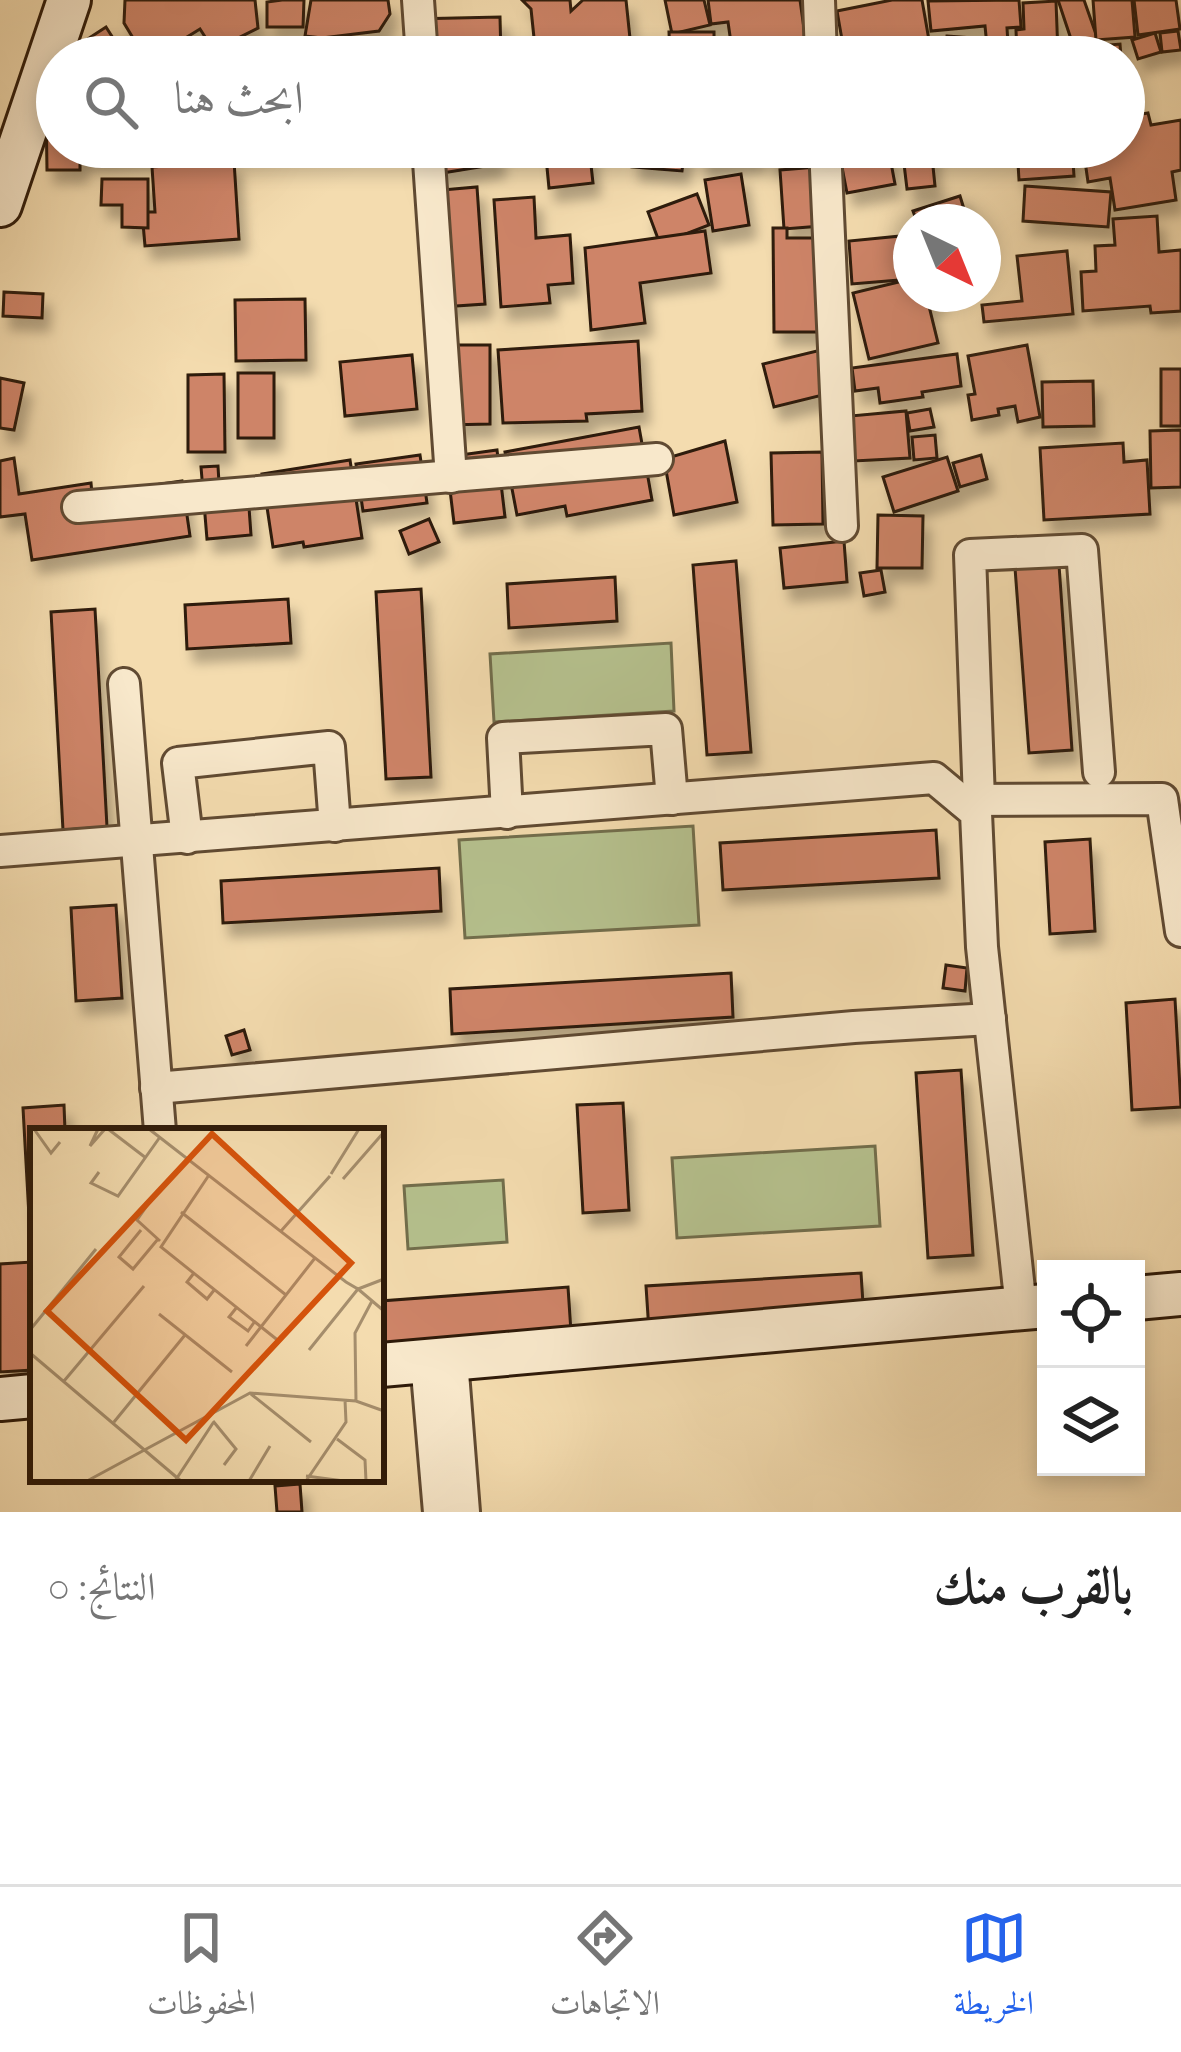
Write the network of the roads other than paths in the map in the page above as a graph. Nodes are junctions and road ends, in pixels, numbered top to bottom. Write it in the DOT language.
graph roads {
  1 [pos="69,0"];
  2 [pos="418,0"];
  3 [pos="819,0"];
  4 [pos="57,36"];
  5 [pos="421,36"];
  6 [pos="820,36"];
  7 [pos="36,98"];
  8 [pos="429,168"];
  9 [pos="826,168"];
  10 [pos="0,205"];
  11 [pos="658,459"];
  12 [pos="451,476"];
  13 [pos="78,507"];
  14 [pos="842,526"];
  15 [pos="124,684"];
  16 [pos="1099,772"];
  17 [pos="672,800"];
  18 [pos="970,800"];
  19 [pos="507,813"];
  20 [pos="335,826"];
  21 [pos="187,838"];
  22 [pos="137,842"];
  23 [pos="0,850"];
  24 [pos="1181,931"];
  25 [pos="990,1019"];
  26 [pos="157,1088"];
  27 [pos="160,1128"];
  28 [pos="1181,1294"];
  29 [pos="1145,1297"];
  30 [pos="1034,1307"];
  31 [pos="439,1360"];
  32 [pos="384,1365"];
  33 [pos="30,1396"];
  34 [pos="0,1399"];
  35 [pos="439,1512"];
  36 [pos="464,1512"];
  1 -- 4 [label="street"];
  2 -- 5 [label="street"];
  3 -- 6 [label="street"];
  7 -- 10 [label="street"];
  8 -- 12 [label="street"];
  9 -- 14 [label="street"];
  11 -- 12 [label="street"];
  12 -- 13 [label="street"];
  15 -- 22 [label="street"];
  16 -- 18 [label="street"];
  17 -- 18 [label="street"];
  17 -- 19 [label="street"];
  17 -- 19 [label="street"];
  18 -- 24 [label="street"];
  18 -- 25 [label="street"];
  19 -- 20 [label="street"];
  20 -- 21 [label="street"];
  20 -- 21 [label="street"];
  21 -- 22 [label="street"];
  22 -- 23 [label="street"];
  22 -- 26 [label="street"];
  25 -- 26 [label="street"];
  25 -- 30 [label="street"];
  26 -- 27 [label="street"];
  28 -- 29 [label="street"];
  30 -- 31 [label="street"];
  31 -- 32 [label="street"];
  31 -- 35 [label="street"];
  31 -- 36 [label="street"];
  33 -- 34 [label="street"];
}
